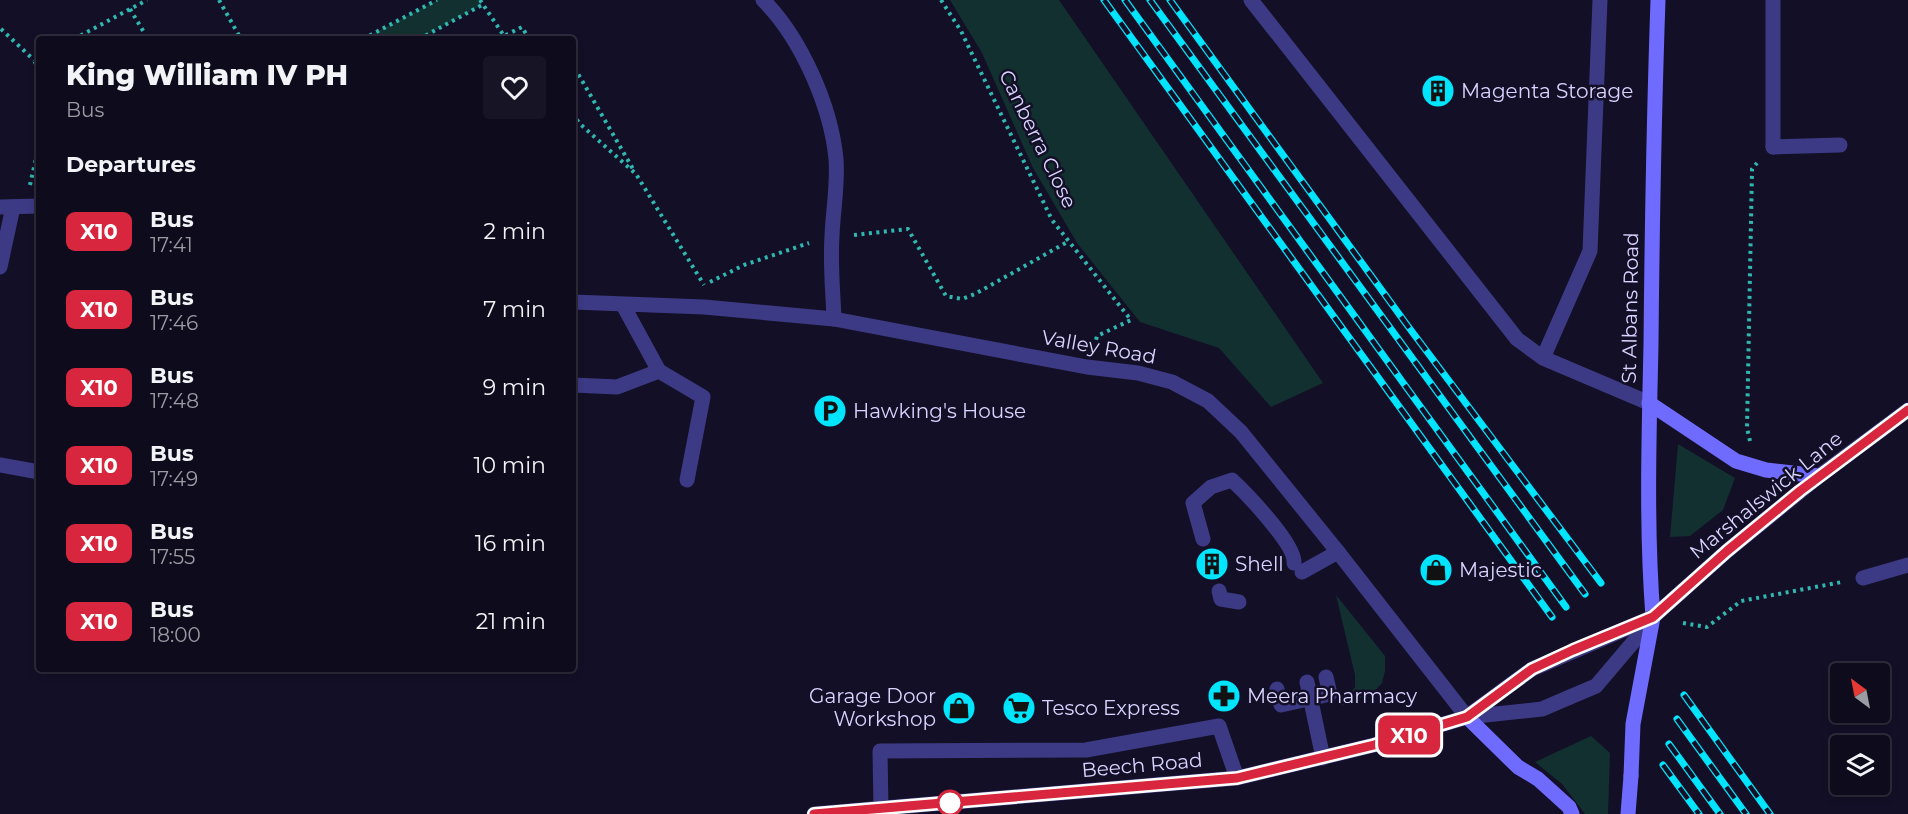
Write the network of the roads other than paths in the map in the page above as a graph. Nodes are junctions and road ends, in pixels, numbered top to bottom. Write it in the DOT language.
graph roads {
  1 [pos="762,0"];
  2 [pos="1251,0"];
  3 [pos="1600,0"];
  4 [pos="1658,0"];
  5 [pos="1773,0"];
  6 [pos="1840,145"];
  7 [pos="19,206"];
  8 [pos="0,267"];
  9 [pos="576,302"];
  10 [pos="623,305"];
  11 [pos="834,319"];
  12 [pos="1543,358"];
  13 [pos="659,371"];
  14 [pos="576,385"];
  15 [pos="1649,404"];
  16 [pos="1908,410"];
  17 [pos="0,465"];
  18 [pos="36,471"];
  19 [pos="1819,476"];
  20 [pos="687,480"];
  21 [pos="1203,538"];
  22 [pos="1338,552"];
  23 [pos="1908,565"];
  24 [pos="1863,578"];
  25 [pos="1219,591"];
  26 [pos="1239,602"];
  27 [pos="1653,617"];
  28 [pos="1326,677"];
  29 [pos="1307,682"];
  30 [pos="1277,689"];
  31 [pos="1311,699"];
  32 [pos="1467,717"];
  33 [pos="1323,758"];
  34 [pos="1237,778"];
  35 [pos="881,809"];
  36 [pos="813,814"];
  37 [pos="1572,814"];
  38 [pos="1628,814"];
  1 -- 11 [label="street"];
  2 -- 12 [label="street"];
  3 -- 12 [label="street"];
  4 -- 15 [label="main road, St Albans Road"];
  5 -- 6 [label="street"];
  7 -- 8 [label="street"];
  9 -- 10 [label="street, Valley Road"];
  10 -- 11 [label="street, Valley Road"];
  10 -- 13 [label="street"];
  11 -- 22 [label="street, Valley Road"];
  12 -- 15 [label="street"];
  13 -- 14 [label="street"];
  13 -- 20 [label="street"];
  15 -- 19 [label="main road"];
  15 -- 27 [label="main road, St Albans Road"];
  16 -- 19 [label="street, Marshalswick Lane"];
  17 -- 18 [label="street"];
  19 -- 27 [label="street, Marshalswick Lane"];
  21 -- 22 [label="street"];
  22 -- 32 [label="street, Valley Road"];
  23 -- 24 [label="street"];
  25 -- 26 [label="street"];
  27 -- 32 [label="street, Beech Road, bridge"];
  27 -- 32 [label="street, Beech Road, bridge"];
  27 -- 38 [label="main road, St Albans Road, bridge"];
  28 -- 31 [label="street"];
  29 -- 31 [label="street"];
  30 -- 31 [label="street"];
  31 -- 33 [label="street"];
  32 -- 33 [label="street, Beech Road"];
  32 -- 37 [label="main road"];
  33 -- 34 [label="street, Beech Road"];
  34 -- 35 [label="street, Beech Road"];
  34 -- 35 [label="street"];
  35 -- 36 [label="street, Beech Road"];
}
